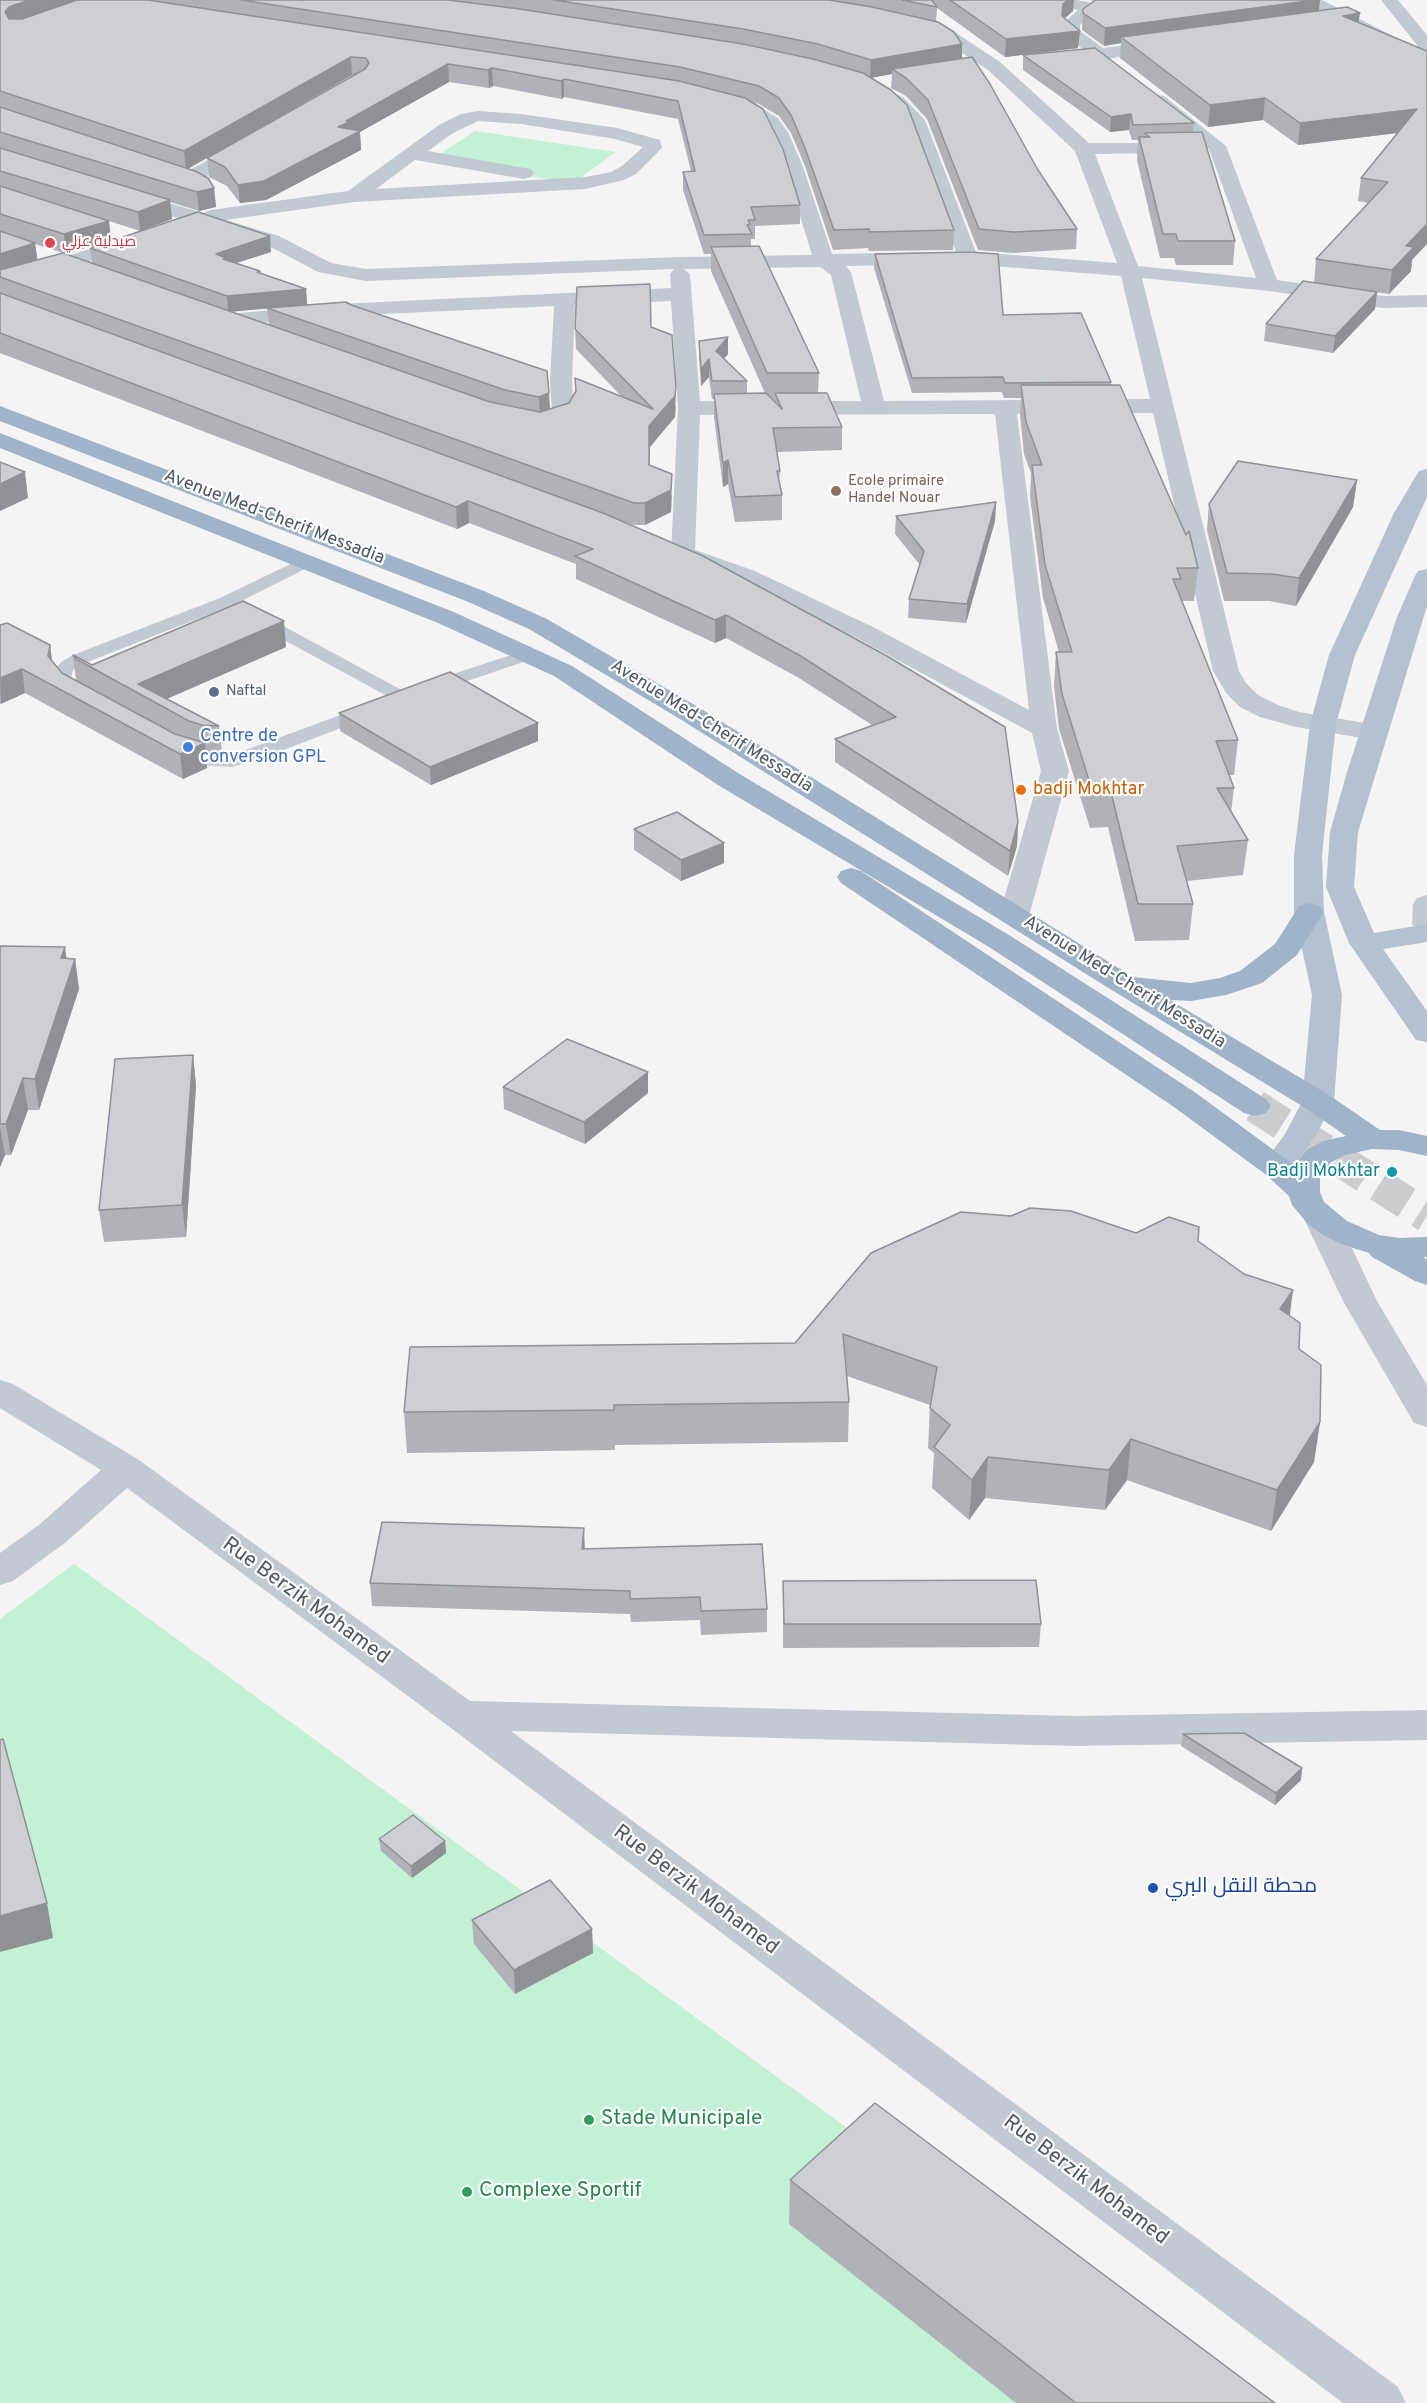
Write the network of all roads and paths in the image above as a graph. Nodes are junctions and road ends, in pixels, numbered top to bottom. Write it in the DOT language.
graph roads {
  1 [pos="1051,0"];
  2 [pos="1309,0"];
  3 [pos="1389,0"];
  4 [pos="1346,20"];
  5 [pos="1322,23"];
  6 [pos="909,25"];
  7 [pos="1181,42"];
  8 [pos="1099,54"];
  9 [pos="1426,54"];
  10 [pos="1041,61"];
  11 [pos="1017,64"];
  12 [pos="994,66"];
  13 [pos="1118,68"];
  14 [pos="963,69"];
  15 [pos="899,79"];
  16 [pos="1145,89"];
  17 [pos="710,99"];
  18 [pos="259,138"];
  19 [pos="1217,146"];
  20 [pos="1084,149"];
  21 [pos="411,154"];
  22 [pos="167,171"];
  23 [pos="189,178"];
  24 [pos="585,183"];
  25 [pos="108,190"];
  26 [pos="354,196"];
  27 [pos="221,199"];
  28 [pos="198,219"];
  29 [pos="170,229"];
  30 [pos="108,230"];
  31 [pos="34,251"];
  32 [pos="968,258"];
  33 [pos="823,259"];
  34 [pos="68,262"];
  35 [pos="680,262"];
  36 [pos="1130,272"];
  37 [pos="100,274"];
  38 [pos="0,283"];
  39 [pos="1269,285"];
  40 [pos="680,294"];
  41 [pos="565,301"];
  42 [pos="1427,301"];
  43 [pos="184,304"];
  44 [pos="339,310"];
  45 [pos="226,320"];
  46 [pos="395,328"];
  47 [pos="271,336"];
  48 [pos="538,374"];
  49 [pos="561,381"];
  50 [pos="1164,406"];
  51 [pos="874,407"];
  52 [pos="1005,407"];
  53 [pos="689,408"];
  54 [pos="0,413"];
  55 [pos="509,418"];
  56 [pos="0,440"];
  57 [pos="1427,476"];
  58 [pos="305,562"];
  59 [pos="1427,576"];
  60 [pos="226,602"];
  61 [pos="529,654"];
  62 [pos="402,698"];
  63 [pos="91,701"];
  64 [pos="1323,724"];
  65 [pos="1044,729"];
  66 [pos="1374,732"];
  67 [pos="167,744"];
  68 [pos="728,779"];
  69 [pos="1427,904"];
  70 [pos="1310,912"];
  71 [pos="1014,916"];
  72 [pos="1427,924"];
  73 [pos="1427,933"];
  74 [pos="1364,943"];
  75 [pos="1121,983"];
  76 [pos="1427,1033"];
  77 [pos="1318,1102"];
  78 [pos="1255,1106"];
  79 [pos="1372,1139"];
  80 [pos="1427,1146"];
  81 [pos="1277,1167"];
  82 [pos="1312,1205"];
  83 [pos="1426,1258"];
  84 [pos="0,1392"];
  85 [pos="1427,1415"];
  86 [pos="126,1469"];
  87 [pos="0,1572"];
  88 [pos="460,1716"];
  89 [pos="1427,1725"];
  90 [pos="1381,2403"];
  1 -- 8 [label="street"];
  2 -- 4 [label="street"];
  3 -- 9 [label="street"];
  4 -- 5 [label="street"];
  4 -- 9 [label="street"];
  6 -- 12 [label="street"];
  7 -- 8 [label="street"];
  8 -- 10 [label="street"];
  8 -- 13 [label="street"];
  11 -- 12 [label="street"];
  12 -- 14 [label="street"];
  12 -- 20 [label="street"];
  15 -- 32 [label="street"];
  16 -- 19 [label="street"];
  17 -- 33 [label="street"];
  18 -- 23 [label="street"];
  19 -- 20 [label="street"];
  19 -- 39 [label="street"];
  20 -- 36 [label="street"];
  21 -- 24 [label="street"];
  21 -- 24 [label="street"];
  21 -- 26 [label="street"];
  22 -- 23 [label="street"];
  23 -- 27 [label="street"];
  24 -- 26 [label="street"];
  25 -- 28 [label="street"];
  26 -- 27 [label="street"];
  27 -- 28 [label="street"];
  28 -- 29 [label="street"];
  28 -- 35 [label="street"];
  30 -- 34 [label="street"];
  31 -- 34 [label="street"];
  32 -- 33 [label="street"];
  32 -- 36 [label="street"];
  33 -- 35 [label="street"];
  33 -- 51 [label="street"];
  34 -- 37 [label="street"];
  34 -- 38 [label="street"];
  35 -- 40 [label="street"];
  36 -- 39 [label="street"];
  36 -- 50 [label="street"];
  39 -- 42 [label="street"];
  40 -- 41 [label="street"];
  40 -- 53 [label="street"];
  41 -- 44 [label="street"];
  41 -- 49 [label="street"];
  43 -- 45 [label="street"];
  44 -- 45 [label="street"];
  44 -- 46 [label="street"];
  45 -- 47 [label="street"];
  48 -- 49 [label="street"];
  49 -- 55 [label="street"];
  50 -- 52 [label="street"];
  50 -- 64 [label="street"];
  51 -- 52 [label="street"];
  51 -- 53 [label="street"];
  52 -- 65 [label="street"];
  53 -- 65 [label="street"];
  54 -- 71 [label="highway, Avenue Med-Cherif Messadia"];
  56 -- 58 [label="highway, Avenue Med-Cherif Messadia"];
  57 -- 64 [label="main road"];
  58 -- 60 [label="lane"];
  58 -- 61 [label="highway, Avenue Med-Cherif Messadia"];
  59 -- 66 [label="main road"];
  60 -- 62 [label="lane"];
  60 -- 63 [label="lane"];
  61 -- 62 [label="lane"];
  61 -- 68 [label="highway, Avenue Med-Cherif Messadia"];
  62 -- 67 [label="lane"];
  64 -- 66 [label="street"];
  64 -- 70 [label="main road"];
  65 -- 71 [label="street"];
  66 -- 74 [label="main road"];
  68 -- 78 [label="highway"];
  68 -- 81 [label="highway"];
  69 -- 72 [label="street"];
  70 -- 75 [label="highway"];
  70 -- 77 [label="main road"];
  71 -- 75 [label="highway, Avenue Med-Cherif Messadia"];
  73 -- 74 [label="main road"];
  74 -- 76 [label="main road"];
  75 -- 77 [label="highway, Avenue Med-Cherif Messadia"];
  77 -- 79 [label="highway, Avenue Med-Cherif Messadia"];
  77 -- 81 [label="main road"];
  79 -- 80 [label="highway"];
  79 -- 82 [label="highway"];
  81 -- 82 [label="highway"];
  82 -- 83 [label="highway"];
  82 -- 85 [label="street"];
  84 -- 86 [label="street, Rue Berzik Mohamed"];
  86 -- 87 [label="street"];
  86 -- 88 [label="street, Rue Berzik Mohamed"];
  88 -- 89 [label="street"];
  88 -- 90 [label="street, Rue Berzik Mohamed"];
}
